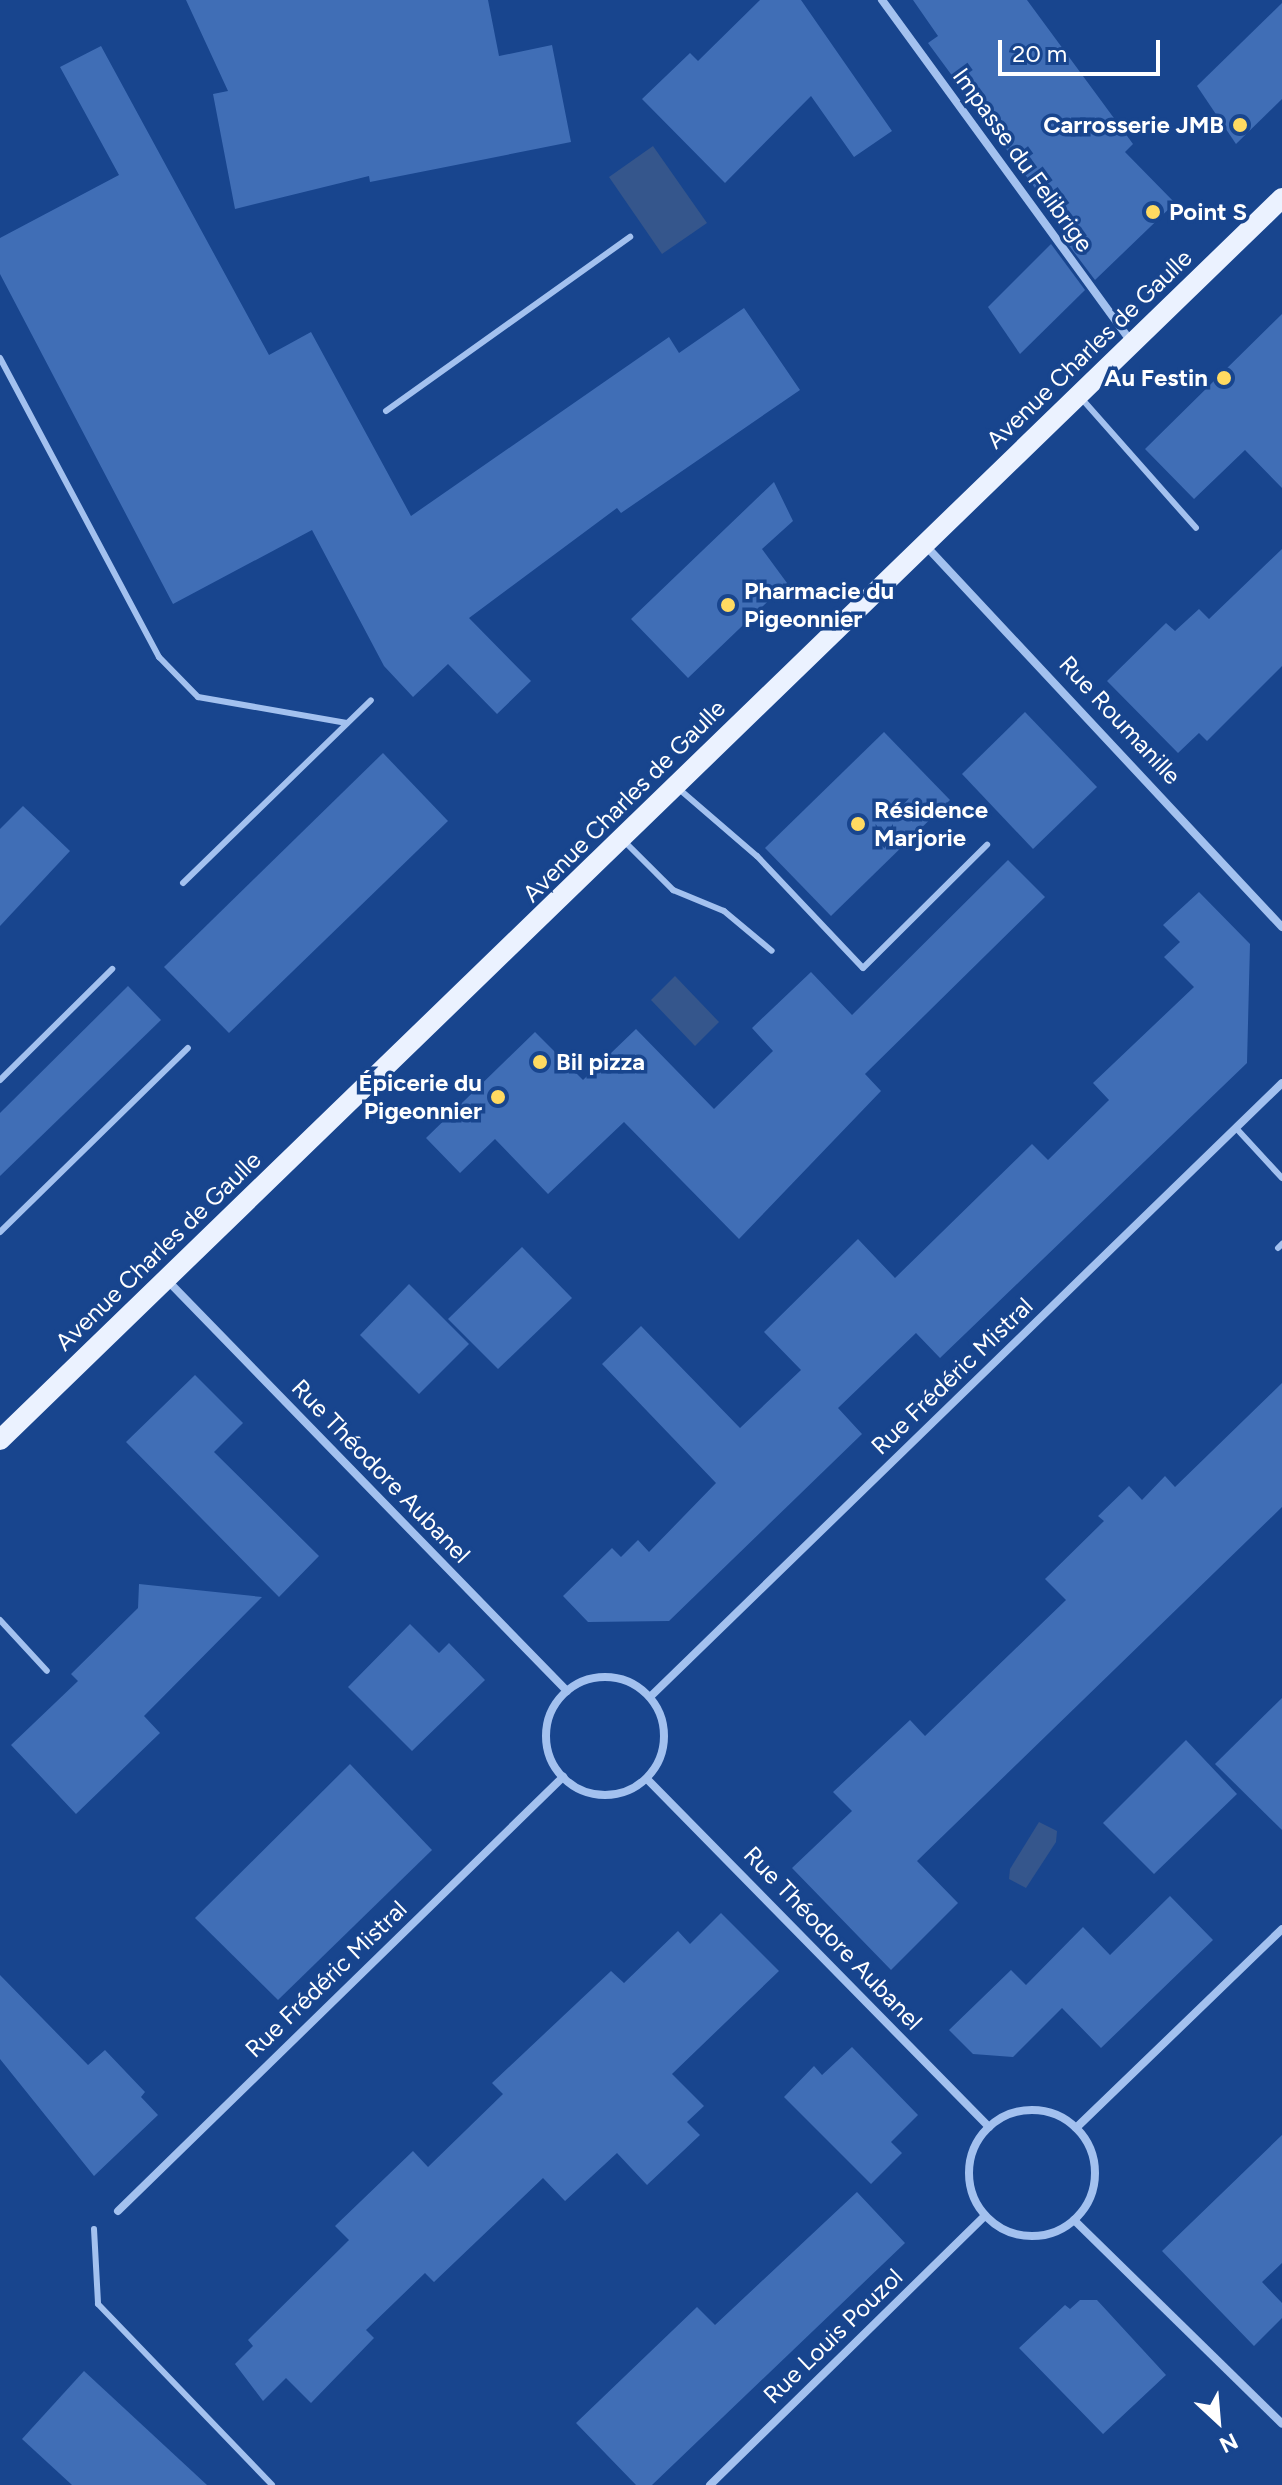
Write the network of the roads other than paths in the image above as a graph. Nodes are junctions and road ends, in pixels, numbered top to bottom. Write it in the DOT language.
graph roads {
  1 [pos="882,0"];
  2 [pos="1282,198"];
  3 [pos="630,237"];
  4 [pos="1132,343"];
  5 [pos="0,358"];
  6 [pos="1079,396"];
  7 [pos="386,411"];
  8 [pos="1196,528"];
  9 [pos="924,544"];
  10 [pos="371,700"];
  11 [pos="347,723"];
  12 [pos="677,786"];
  13 [pos="623,839"];
  14 [pos="987,845"];
  15 [pos="183,883"];
  16 [pos="1282,927"];
  17 [pos="772,951"];
  18 [pos="112,969"];
  19 [pos="188,1048"];
  20 [pos="0,1080"];
  21 [pos="1282,1083"];
  22 [pos="1236,1128"];
  23 [pos="1282,1178"];
  24 [pos="0,1232"];
  25 [pos="166,1279"];
  26 [pos="0,1440"];
  27 [pos="0,1620"];
  28 [pos="47,1671"];
  29 [pos="567,1691"];
  30 [pos="650,1697"];
  31 [pos="563,1777"];
  32 [pos="647,1779"];
  33 [pos="1282,1929"];
  34 [pos="989,2127"];
  35 [pos="1076,2128"];
  36 [pos="118,2211"];
  37 [pos="985,2216"];
  38 [pos="1074,2220"];
  39 [pos="94,2229"];
  40 [pos="1282,2424"];
  41 [pos="272,2485"];
  42 [pos="710,2485"];
  1 -- 4 [label="street, Impasse du Felibrige"];
  2 -- 4 [label="main road, Avenue Charles de Gaulle"];
  3 -- 7 [label="lane"];
  4 -- 6 [label="main road, Avenue Charles de Gaulle"];
  5 -- 11 [label="lane"];
  6 -- 8 [label="lane"];
  6 -- 9 [label="main road, Avenue Charles de Gaulle"];
  9 -- 12 [label="main road, Avenue Charles de Gaulle"];
  9 -- 16 [label="street, Rue Roumanille"];
  10 -- 11 [label="lane"];
  11 -- 15 [label="lane"];
  12 -- 13 [label="main road, Avenue Charles de Gaulle"];
  12 -- 14 [label="lane"];
  13 -- 17 [label="lane"];
  13 -- 25 [label="main road, Avenue Charles de Gaulle"];
  18 -- 20 [label="lane"];
  19 -- 24 [label="lane"];
  21 -- 22 [label="street, Rue Frédéric Mistral"];
  22 -- 23 [label="lane"];
  22 -- 30 [label="street, Rue Frédéric Mistral"];
  25 -- 26 [label="main road, Avenue Charles de Gaulle"];
  25 -- 29 [label="street, Rue Théodore Aubanel"];
  27 -- 28 [label="lane"];
  29 -- 30 [label="street"];
  29 -- 31 [label="street"];
  30 -- 32 [label="street"];
  31 -- 32 [label="street"];
  31 -- 36 [label="street, Rue Frédéric Mistral"];
  32 -- 34 [label="street, Rue Théodore Aubanel"];
  33 -- 35 [label="street"];
  34 -- 35 [label="street"];
  34 -- 37 [label="street"];
  35 -- 38 [label="street"];
  37 -- 38 [label="street"];
  37 -- 42 [label="street, Rue Louis Pouzol"];
  38 -- 40 [label="street"];
  39 -- 41 [label="lane"];
}
